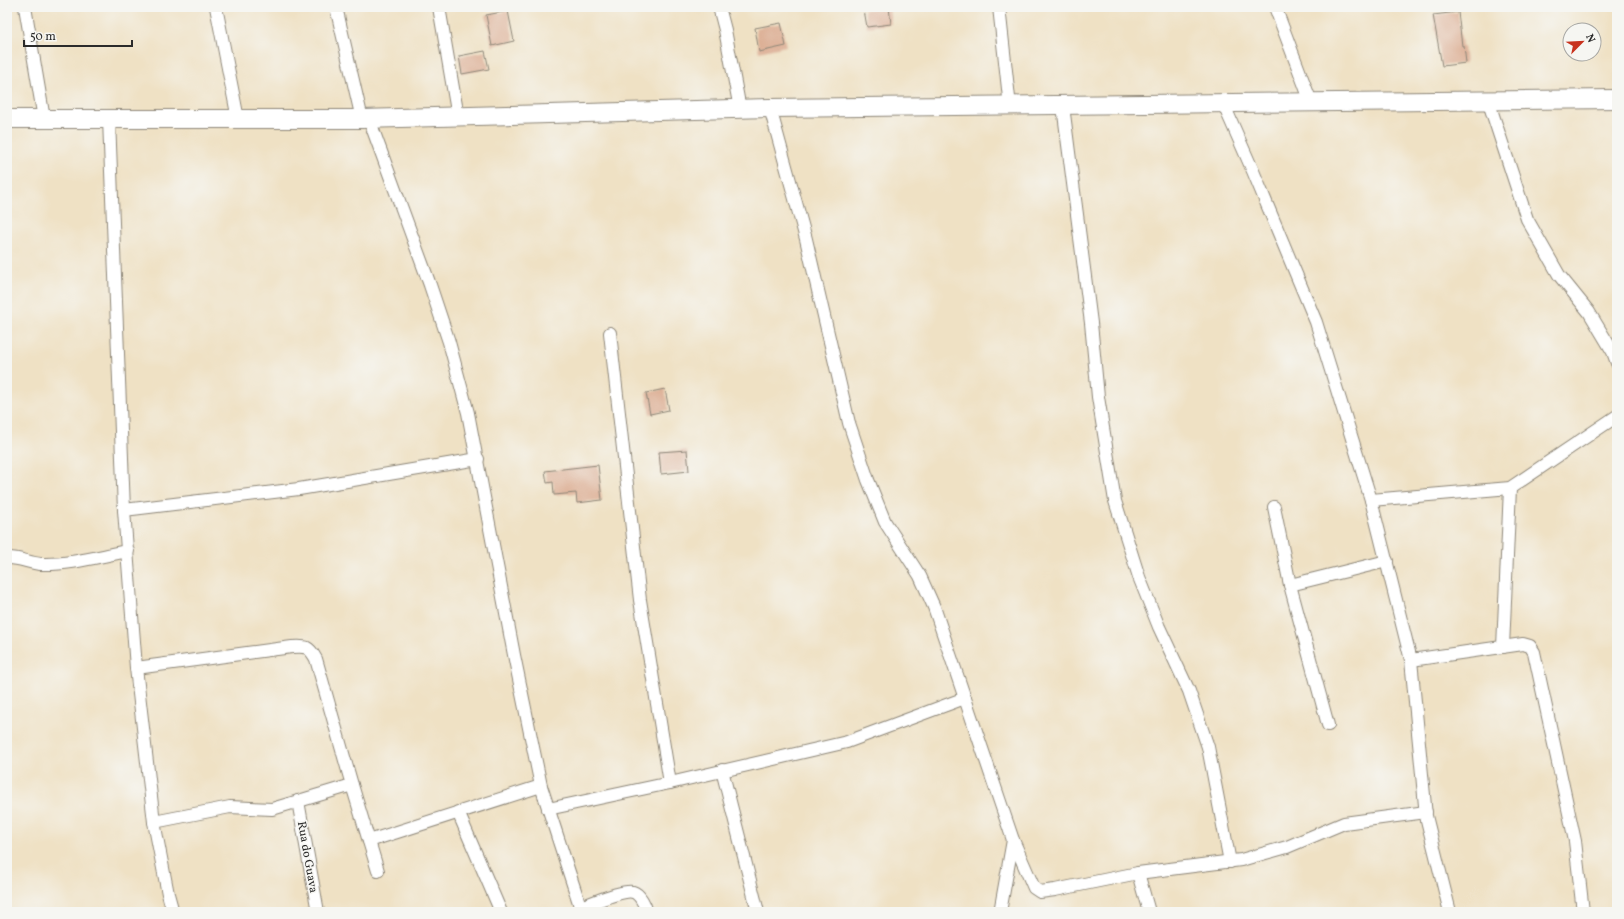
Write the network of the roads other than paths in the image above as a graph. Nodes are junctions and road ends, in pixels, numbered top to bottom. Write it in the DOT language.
graph roads {
  1 [pos="25,7"];
  2 [pos="216,7"];
  3 [pos="336,7"];
  4 [pos="439,7"];
  5 [pos="719,7"];
  6 [pos="998,7"];
  7 [pos="1275,7"];
  8 [pos="1617,99"];
  9 [pos="1488,100"];
  10 [pos="1311,102"];
  11 [pos="1222,104"];
  12 [pos="1010,106"];
  13 [pos="1062,106"];
  14 [pos="770,108"];
  15 [pos="740,109"];
  16 [pos="458,117"];
  17 [pos="7,119"];
  18 [pos="44,119"];
  19 [pos="109,119"];
  20 [pos="238,119"];
  21 [pos="365,119"];
  22 [pos="610,333"];
  23 [pos="1617,363"];
  24 [pos="1617,416"];
  25 [pos="478,459"];
  26 [pos="1510,488"];
  27 [pos="1371,500"];
  28 [pos="1274,507"];
  29 [pos="124,510"];
  30 [pos="128,551"];
  31 [pos="7,558"];
  32 [pos="1387,561"];
  33 [pos="1290,585"];
  34 [pos="1503,647"];
  35 [pos="1411,660"];
  36 [pos="136,668"];
  37 [pos="965,698"];
  38 [pos="1328,725"];
  39 [pos="722,770"];
  40 [pos="670,783"];
  41 [pos="352,785"];
  42 [pos="541,786"];
  43 [pos="298,801"];
  44 [pos="548,809"];
  45 [pos="458,812"];
  46 [pos="1426,812"];
  47 [pos="154,822"];
  48 [pos="1013,840"];
  49 [pos="369,841"];
  50 [pos="1230,862"];
  51 [pos="378,871"];
  52 [pos="1138,873"];
  53 [pos="581,910"];
  54 [pos="173,912"];
  55 [pos="318,912"];
  56 [pos="501,912"];
  57 [pos="647,912"];
  58 [pos="758,912"];
  59 [pos="1000,912"];
  60 [pos="1149,912"];
  61 [pos="1450,912"];
  62 [pos="1583,912"];
  1 -- 18 [label="street"];
  2 -- 20 [label="street"];
  3 -- 21 [label="street"];
  4 -- 16 [label="street"];
  5 -- 15 [label="street"];
  6 -- 12 [label="street"];
  7 -- 10 [label="street"];
  8 -- 9 [label="street"];
  9 -- 10 [label="street"];
  9 -- 23 [label="street"];
  10 -- 11 [label="street"];
  11 -- 13 [label="street"];
  11 -- 27 [label="street"];
  12 -- 13 [label="street"];
  12 -- 14 [label="street"];
  13 -- 50 [label="street"];
  14 -- 15 [label="street"];
  14 -- 37 [label="street"];
  15 -- 16 [label="street"];
  16 -- 21 [label="street"];
  17 -- 18 [label="street"];
  18 -- 19 [label="street"];
  19 -- 20 [label="street"];
  19 -- 29 [label="street"];
  20 -- 21 [label="street"];
  21 -- 25 [label="street"];
  22 -- 40 [label="street"];
  24 -- 26 [label="street"];
  25 -- 29 [label="street"];
  25 -- 42 [label="street"];
  26 -- 27 [label="street"];
  26 -- 34 [label="street"];
  27 -- 32 [label="street"];
  28 -- 33 [label="street"];
  29 -- 30 [label="street"];
  30 -- 31 [label="street"];
  30 -- 36 [label="street"];
  32 -- 33 [label="street"];
  32 -- 35 [label="street"];
  33 -- 38 [label="street"];
  34 -- 35 [label="street"];
  34 -- 62 [label="street"];
  35 -- 46 [label="street"];
  36 -- 41 [label="street"];
  36 -- 47 [label="street"];
  37 -- 39 [label="street"];
  37 -- 48 [label="street"];
  39 -- 40 [label="street"];
  39 -- 58 [label="street"];
  40 -- 44 [label="street"];
  41 -- 43 [label="street"];
  41 -- 49 [label="street"];
  42 -- 44 [label="street"];
  42 -- 45 [label="street"];
  43 -- 47 [label="street"];
  43 -- 55 [label="street, Rua do Guava"];
  44 -- 53 [label="street"];
  45 -- 49 [label="street"];
  45 -- 56 [label="street"];
  46 -- 50 [label="street"];
  46 -- 61 [label="street"];
  47 -- 54 [label="street"];
  48 -- 52 [label="street"];
  48 -- 59 [label="street"];
  49 -- 51 [label="street"];
  50 -- 52 [label="street"];
  52 -- 60 [label="street"];
  53 -- 57 [label="street"];
}
